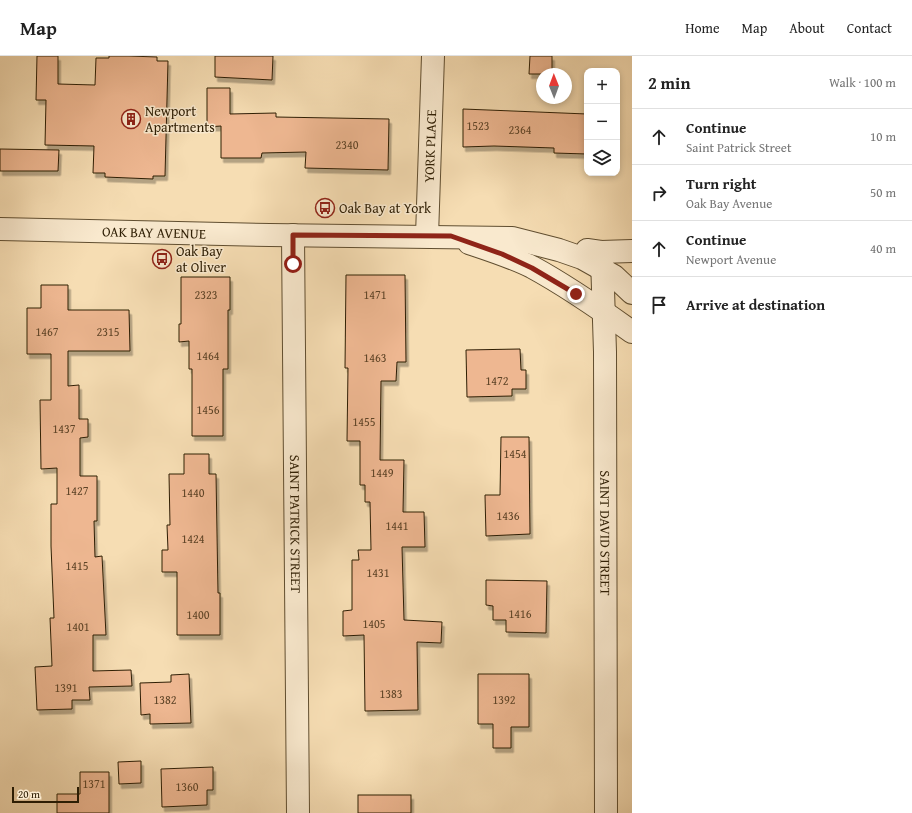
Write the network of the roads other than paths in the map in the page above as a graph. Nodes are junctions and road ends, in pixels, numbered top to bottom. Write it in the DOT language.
graph roads {
  1 [pos="433,56"];
  2 [pos="0,229"];
  3 [pos="293,235"];
  4 [pos="427,236"];
  5 [pos="451,236"];
  6 [pos="632,251"];
  7 [pos="602,261"];
  8 [pos="632,293"];
  9 [pos="603,311"];
  10 [pos="632,332"];
  11 [pos="298,813"];
  12 [pos="606,813"];
  1 -- 4 [label="street, YORK PLACE"];
  2 -- 3 [label="street, OAK BAY AVENUE"];
  3 -- 4 [label="street, OAK BAY AVENUE"];
  3 -- 11 [label="street, SAINT PATRICK STREET"];
  4 -- 5 [label="street, OAK BAY AVENUE"];
  5 -- 7 [label="street, OAK BAY AVENUE"];
  5 -- 9 [label="street"];
  6 -- 7 [label="street"];
  7 -- 8 [label="street"];
  7 -- 9 [label="street, SAINT DAVID STREET"];
  9 -- 10 [label="street"];
  9 -- 12 [label="street, SAINT DAVID STREET"];
}
